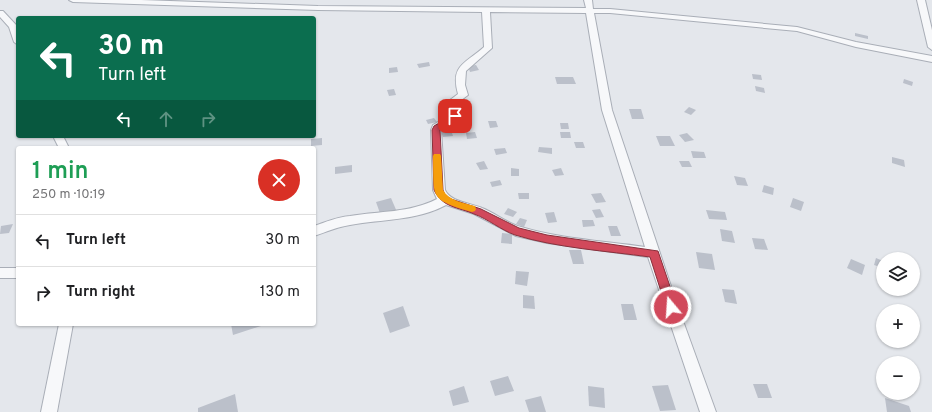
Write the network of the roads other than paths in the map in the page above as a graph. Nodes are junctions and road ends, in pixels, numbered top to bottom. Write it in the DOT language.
graph roads {
  1 [pos="73,0"];
  2 [pos="921,0"];
  3 [pos="589,6"];
  4 [pos="486,11"];
  5 [pos="0,12"];
  6 [pos="16,36"];
  7 [pos="932,47"];
  8 [pos="932,59"];
  9 [pos="446,200"];
  10 [pos="316,230"];
  11 [pos="654,254"];
  12 [pos="0,273"];
  13 [pos="16,273"];
  14 [pos="66,326"];
  15 [pos="49,412"];
  16 [pos="708,412"];
  1 -- 4 [label="street"];
  2 -- 7 [label="street"];
  3 -- 4 [label="street"];
  3 -- 8 [label="street"];
  3 -- 11 [label="street"];
  4 -- 9 [label="street"];
  5 -- 6 [label="street"];
  9 -- 10 [label="street"];
  9 -- 11 [label="street"];
  11 -- 16 [label="street"];
  12 -- 13 [label="street"];
  14 -- 15 [label="street"];
}
